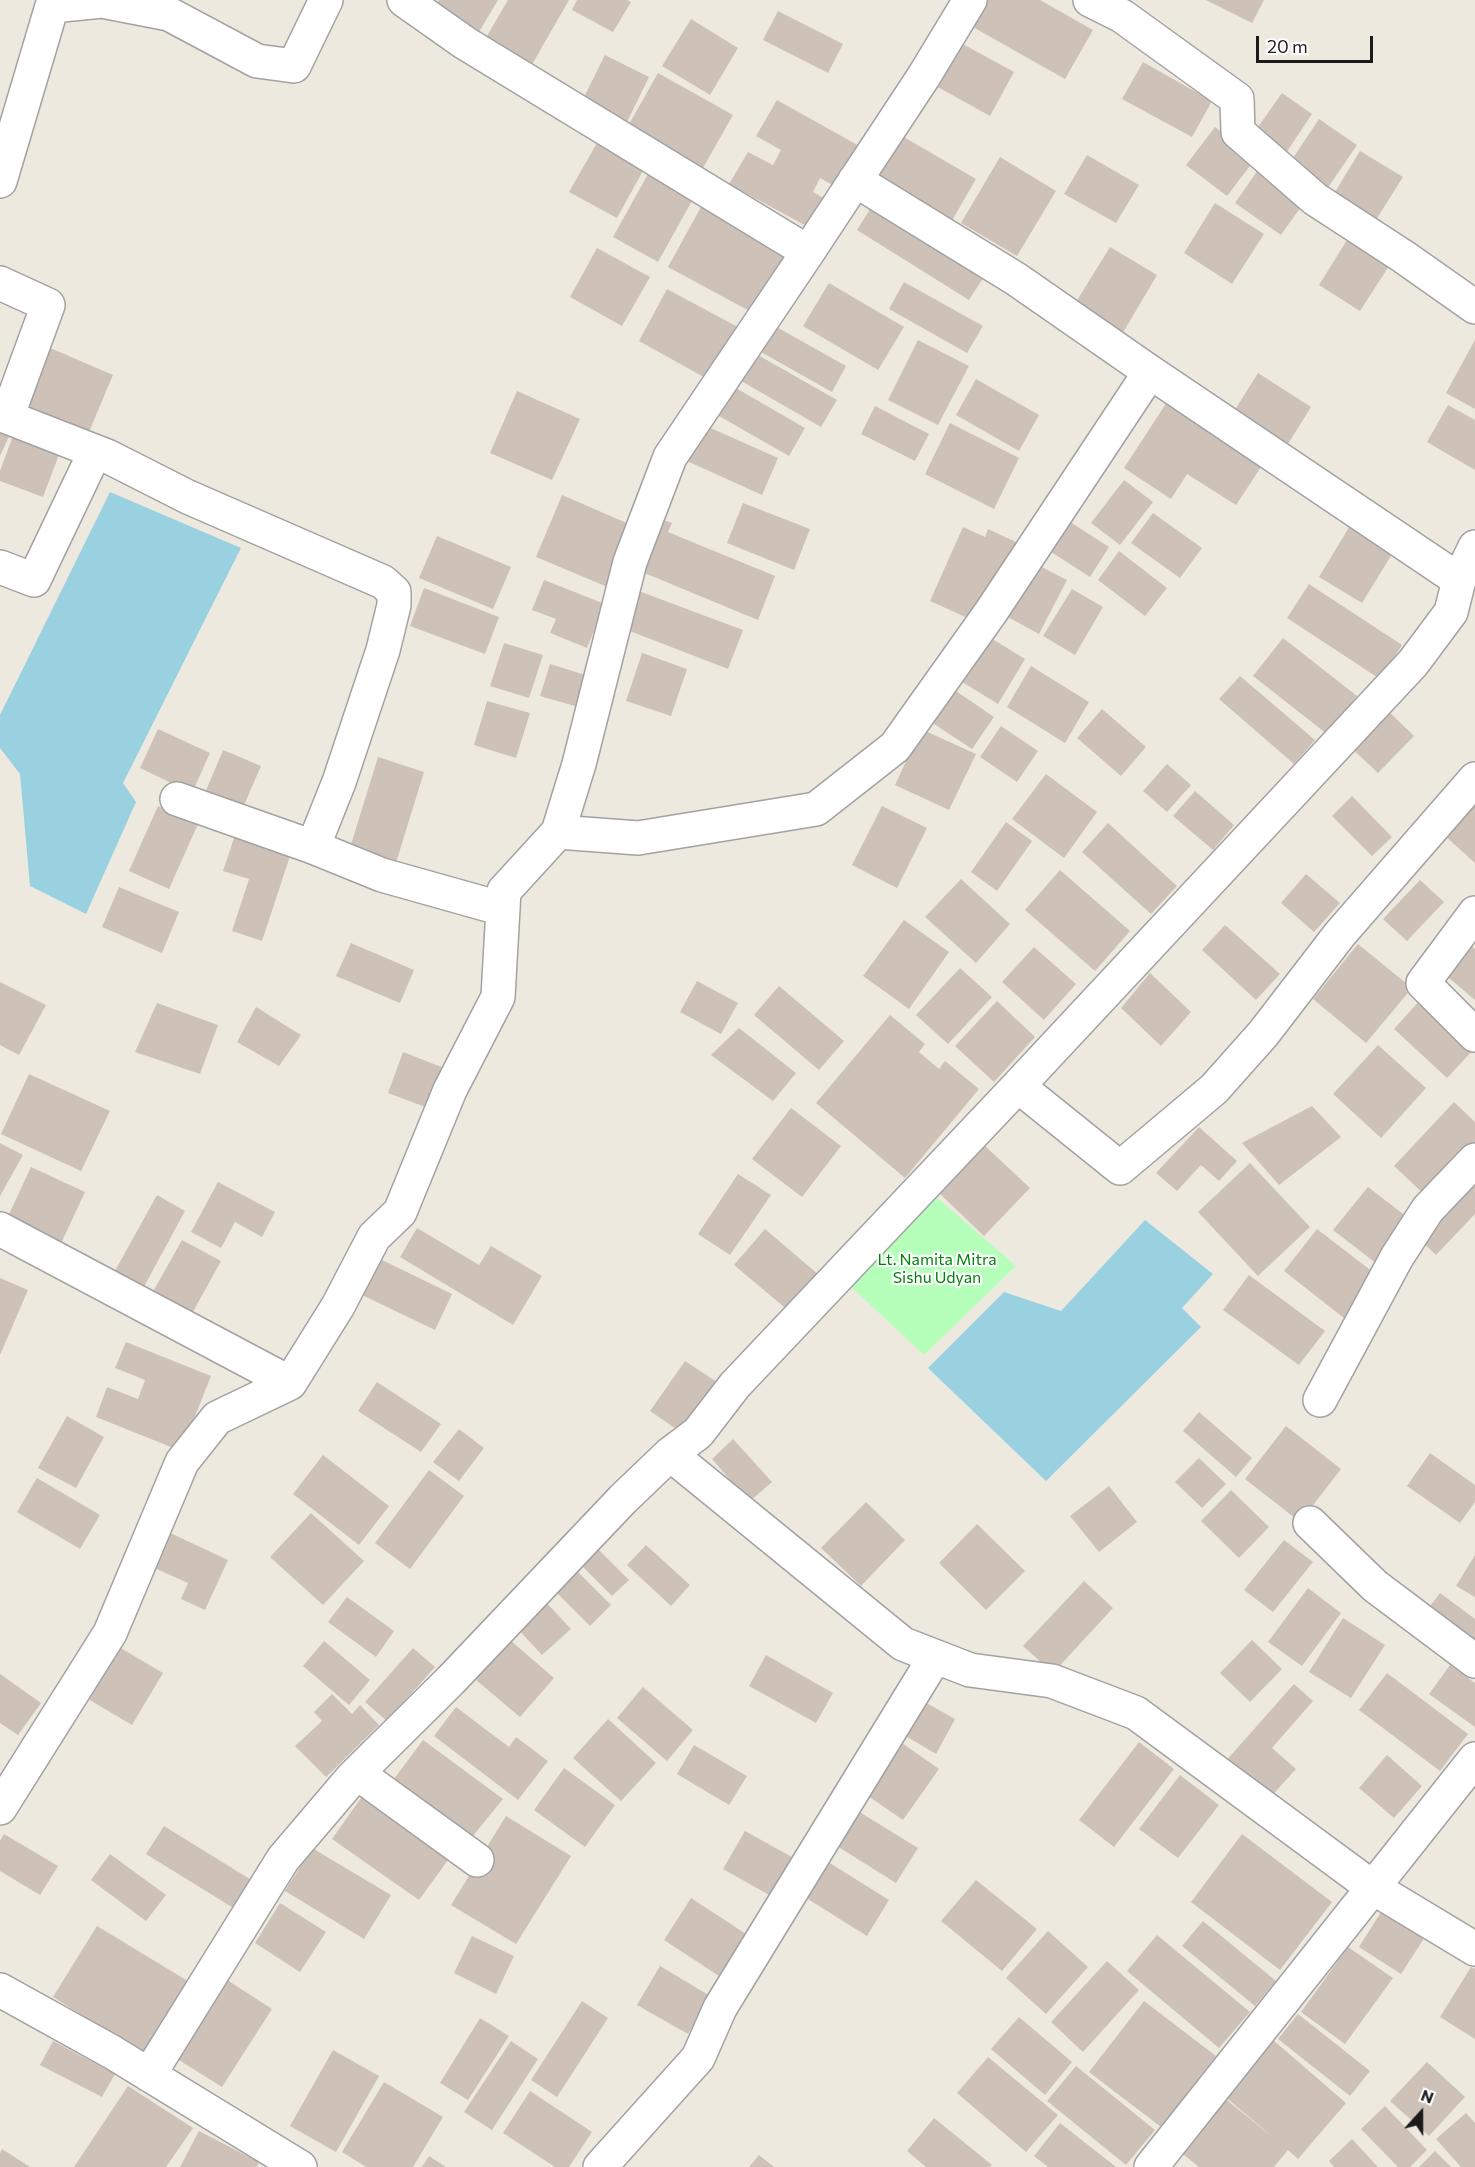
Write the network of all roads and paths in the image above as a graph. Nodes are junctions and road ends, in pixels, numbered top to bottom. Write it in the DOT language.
graph roads {
  1 [pos="326,0"];
  2 [pos="404,0"];
  3 [pos="970,0"];
  4 [pos="1090,0"];
  5 [pos="855,180"];
  6 [pos="0,181"];
  7 [pos="808,252"];
  8 [pos="0,283"];
  9 [pos="1475,308"];
  10 [pos="1150,372"];
  11 [pos="95,452"];
  12 [pos="1475,547"];
  13 [pos="0,567"];
  14 [pos="1459,580"];
  15 [pos="1475,779"];
  16 [pos="177,800"];
  17 [pos="558,832"];
  18 [pos="313,847"];
  19 [pos="503,909"];
  20 [pos="1475,913"];
  21 [pos="1475,1035"];
  22 [pos="1018,1086"];
  23 [pos="1475,1160"];
  24 [pos="0,1229"];
  25 [pos="290,1383"];
  26 [pos="1320,1400"];
  27 [pos="670,1455"];
  28 [pos="1310,1523"];
  29 [pos="935,1657"];
  30 [pos="1475,1661"];
  31 [pos="1475,1759"];
  32 [pos="357,1773"];
  33 [pos="0,1808"];
  34 [pos="477,1860"];
  35 [pos="1372,1887"];
  36 [pos="1475,1949"];
  37 [pos="0,1990"];
  38 [pos="149,2075"];
  39 [pos="286,2163"];
  40 [pos="600,2167"];
  41 [pos="1151,2167"];
  1 -- 6 [label="street"];
  2 -- 7 [label="street"];
  3 -- 5 [label="street"];
  4 -- 9 [label="street"];
  5 -- 7 [label="street"];
  5 -- 10 [label="street"];
  7 -- 17 [label="street"];
  8 -- 11 [label="street"];
  10 -- 14 [label="street"];
  10 -- 17 [label="street"];
  11 -- 13 [label="street"];
  11 -- 18 [label="street"];
  12 -- 14 [label="street"];
  14 -- 22 [label="street"];
  15 -- 22 [label="street"];
  16 -- 18 [label="street"];
  17 -- 19 [label="street"];
  18 -- 19 [label="street"];
  19 -- 25 [label="street"];
  20 -- 21 [label="street"];
  22 -- 27 [label="street"];
  23 -- 26 [label="street"];
  24 -- 25 [label="street"];
  25 -- 33 [label="street"];
  27 -- 29 [label="street"];
  27 -- 32 [label="street"];
  28 -- 30 [label="street"];
  29 -- 35 [label="street"];
  29 -- 40 [label="street"];
  31 -- 35 [label="street"];
  32 -- 34 [label="street"];
  32 -- 38 [label="street"];
  35 -- 36 [label="street"];
  35 -- 41 [label="street"];
  37 -- 38 [label="street"];
  38 -- 39 [label="street"];
}
